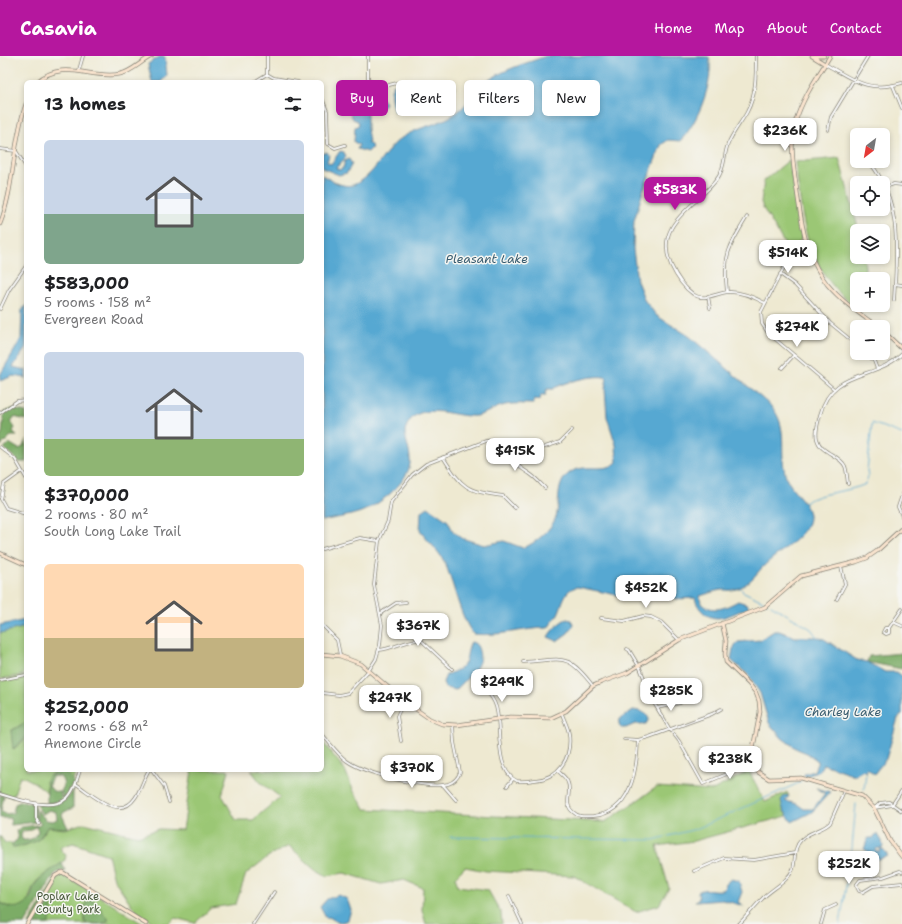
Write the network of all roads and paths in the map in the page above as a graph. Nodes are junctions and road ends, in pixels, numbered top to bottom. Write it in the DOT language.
graph roads {
  1 [pos="83,56"];
  2 [pos="152,56"];
  3 [pos="268,56"];
  4 [pos="368,56"];
  5 [pos="756,56"];
  6 [pos="813,56"];
  7 [pos="824,56"];
  8 [pos="830,56"];
  9 [pos="868,56"];
  10 [pos="825,64"];
  11 [pos="79,70"];
  12 [pos="267,74"];
  13 [pos="40,80"];
  14 [pos="257,80"];
  15 [pos="286,80"];
  16 [pos="854,80"];
  17 [pos="902,83"];
  18 [pos="396,84"];
  19 [pos="893,86"];
  20 [pos="324,103"];
  21 [pos="902,108"];
  22 [pos="24,110"];
  23 [pos="828,130"];
  24 [pos="345,145"];
  25 [pos="0,149"];
  26 [pos="16,151"];
  27 [pos="24,164"];
  28 [pos="902,184"];
  29 [pos="890,185"];
  30 [pos="890,206"];
  31 [pos="747,217"];
  32 [pos="0,224"];
  33 [pos="804,239"];
  34 [pos="24,269"];
  35 [pos="780,274"];
  36 [pos="895,284"];
  37 [pos="902,285"];
  38 [pos="727,292"];
  39 [pos="708,296"];
  40 [pos="894,300"];
  41 [pos="766,303"];
  42 [pos="710,308"];
  43 [pos="0,309"];
  44 [pos="869,320"];
  45 [pos="890,338"];
  46 [pos="850,339"];
  47 [pos="902,349"];
  48 [pos="794,354"];
  49 [pos="902,354"];
  50 [pos="873,360"];
  51 [pos="782,368"];
  52 [pos="877,369"];
  53 [pos="834,389"];
  54 [pos="24,400"];
  55 [pos="0,413"];
  56 [pos="572,430"];
  57 [pos="517,444"];
  58 [pos="0,447"];
  59 [pos="443,457"];
  60 [pos="22,471"];
  61 [pos="24,474"];
  62 [pos="848,484"];
  63 [pos="545,488"];
  64 [pos="902,495"];
  65 [pos="515,508"];
  66 [pos="24,513"];
  67 [pos="902,516"];
  68 [pos="902,528"];
  69 [pos="379,541"];
  70 [pos="324,548"];
  71 [pos="0,553"];
  72 [pos="24,564"];
  73 [pos="841,566"];
  74 [pos="836,599"];
  75 [pos="406,602"];
  76 [pos="902,609"];
  77 [pos="381,613"];
  78 [pos="601,618"];
  79 [pos="893,622"];
  80 [pos="722,623"];
  81 [pos="902,626"];
  82 [pos="324,628"];
  83 [pos="889,628"];
  84 [pos="679,640"];
  85 [pos="627,649"];
  86 [pos="379,650"];
  87 [pos="324,654"];
  88 [pos="340,656"];
  89 [pos="523,662"];
  90 [pos="640,666"];
  91 [pos="452,669"];
  92 [pos="369,670"];
  93 [pos="24,676"];
  94 [pos="0,680"];
  95 [pos="593,686"];
  96 [pos="324,693"];
  97 [pos="489,694"];
  98 [pos="404,701"];
  99 [pos="680,703"];
  100 [pos="658,708"];
  101 [pos="721,708"];
  102 [pos="562,714"];
  103 [pos="498,718"];
  104 [pos="453,725"];
  105 [pos="669,728"];
  106 [pos="324,736"];
  107 [pos="624,739"];
  108 [pos="638,740"];
  109 [pos="401,741"];
  110 [pos="753,764"];
  111 [pos="558,771"];
  112 [pos="79,772"];
  113 [pos="148,772"];
  114 [pos="154,772"];
  115 [pos="513,779"];
  116 [pos="76,784"];
  117 [pos="444,785"];
  118 [pos="507,786"];
  119 [pos="845,790"];
  120 [pos="902,790"];
  121 [pos="0,794"];
  122 [pos="456,800"];
  123 [pos="169,802"];
  124 [pos="36,803"];
  125 [pos="892,805"];
  126 [pos="874,808"];
  127 [pos="902,811"];
  128 [pos="39,824"];
  129 [pos="795,853"];
  130 [pos="902,858"];
  131 [pos="694,871"];
  132 [pos="902,872"];
  133 [pos="902,883"];
  134 [pos="274,892"];
  135 [pos="509,896"];
  136 [pos="836,905"];
  137 [pos="27,924"];
  138 [pos="146,924"];
  139 [pos="253,924"];
  140 [pos="522,924"];
  141 [pos="739,924"];
  142 [pos="821,924"];
  1 -- 11 [label="street"];
  2 -- 11 [label="street"];
  3 -- 12 [label="street"];
  4 -- 18 [label="street"];
  5 -- 39 [label="street"];
  6 -- 7 [label="street"];
  6 -- 10 [label="street"];
  8 -- 10 [label="street"];
  9 -- 16 [label="street"];
  10 -- 16 [label="street"];
  10 -- 33 [label="street"];
  11 -- 13 [label="street"];
  12 -- 14 [label="street"];
  12 -- 15 [label="street"];
  16 -- 19 [label="street"];
  16 -- 23 [label="street"];
  17 -- 19 [label="street"];
  19 -- 21 [label="street"];
  20 -- 24 [label="street"];
  22 -- 26 [label="street"];
  25 -- 26 [label="street"];
  26 -- 27 [label="street"];
  26 -- 32 [label="street"];
  28 -- 29 [label="street"];
  30 -- 36 [label="street"];
  31 -- 38 [label="street"];
  33 -- 35 [label="street"];
  33 -- 44 [label="street"];
  34 -- 43 [label="street"];
  35 -- 41 [label="street"];
  35 -- 46 [label="street"];
  36 -- 37 [label="street"];
  36 -- 40 [label="street"];
  38 -- 39 [label="street"];
  38 -- 41 [label="street"];
  39 -- 42 [label="street"];
  41 -- 48 [label="street"];
  45 -- 47 [label="street"];
  48 -- 51 [label="street"];
  48 -- 53 [label="street"];
  49 -- 52 [label="street"];
  50 -- 52 [label="street"];
  52 -- 53 [label="street"];
  53 -- 62 [label="street"];
  54 -- 55 [label="street"];
  56 -- 57 [label="street"];
  57 -- 59 [label="street"];
  57 -- 63 [label="street"];
  58 -- 60 [label="street"];
  59 -- 65 [label="street"];
  59 -- 69 [label="street"];
  60 -- 61 [label="street"];
  60 -- 66 [label="street"];
  64 -- 67 [label="street"];
  68 -- 73 [label="street"];
  69 -- 70 [label="street"];
  69 -- 77 [label="street"];
  71 -- 72 [label="street"];
  73 -- 74 [label="street"];
  73 -- 80 [label="street"];
  75 -- 77 [label="street"];
  76 -- 79 [label="street"];
  77 -- 86 [label="street"];
  78 -- 84 [label="street"];
  79 -- 81 [label="street"];
  79 -- 83 [label="street"];
  80 -- 84 [label="street"];
  80 -- 110 [label="street"];
  82 -- 88 [label="street"];
  84 -- 90 [label="street"];
  85 -- 90 [label="street"];
  86 -- 91 [label="street"];
  86 -- 92 [label="street"];
  87 -- 88 [label="street"];
  88 -- 92 [label="street"];
  89 -- 95 [label="street"];
  90 -- 95 [label="street"];
  90 -- 100 [label="street"];
  92 -- 96 [label="street"];
  92 -- 98 [label="street"];
  93 -- 94 [label="street"];
  95 -- 102 [label="street"];
  97 -- 103 [label="street"];
  98 -- 104 [label="street"];
  98 -- 109 [label="street"];
  99 -- 100 [label="street"];
  100 -- 105 [label="street"];
  101 -- 105 [label="street"];
  102 -- 103 [label="street"];
  102 -- 111 [label="street"];
  103 -- 104 [label="street"];
  103 -- 115 [label="street"];
  104 -- 117 [label="street"];
  105 -- 108 [label="street"];
  105 -- 110 [label="street"];
  106 -- 117 [label="street"];
  107 -- 108 [label="street"];
  108 -- 111 [label="street"];
  110 -- 119 [label="street"];
  111 -- 115 [label="street"];
  112 -- 116 [label="street"];
  113 -- 116 [label="street"];
  114 -- 123 [label="street"];
  115 -- 118 [label="street"];
  116 -- 124 [label="street"];
  117 -- 122 [label="street"];
  119 -- 126 [label="street"];
  119 -- 129 [label="street"];
  120 -- 125 [label="street"];
  121 -- 124 [label="street"];
  124 -- 128 [label="street"];
  125 -- 126 [label="street"];
  125 -- 127 [label="street"];
  126 -- 130 [label="street"];
  129 -- 131 [label="street"];
  129 -- 141 [label="street"];
  132 -- 133 [label="street"];
  134 -- 139 [label="street"];
  135 -- 140 [label="street"];
  136 -- 142 [label="street"];
  137 -- 138 [label="street"];
}
